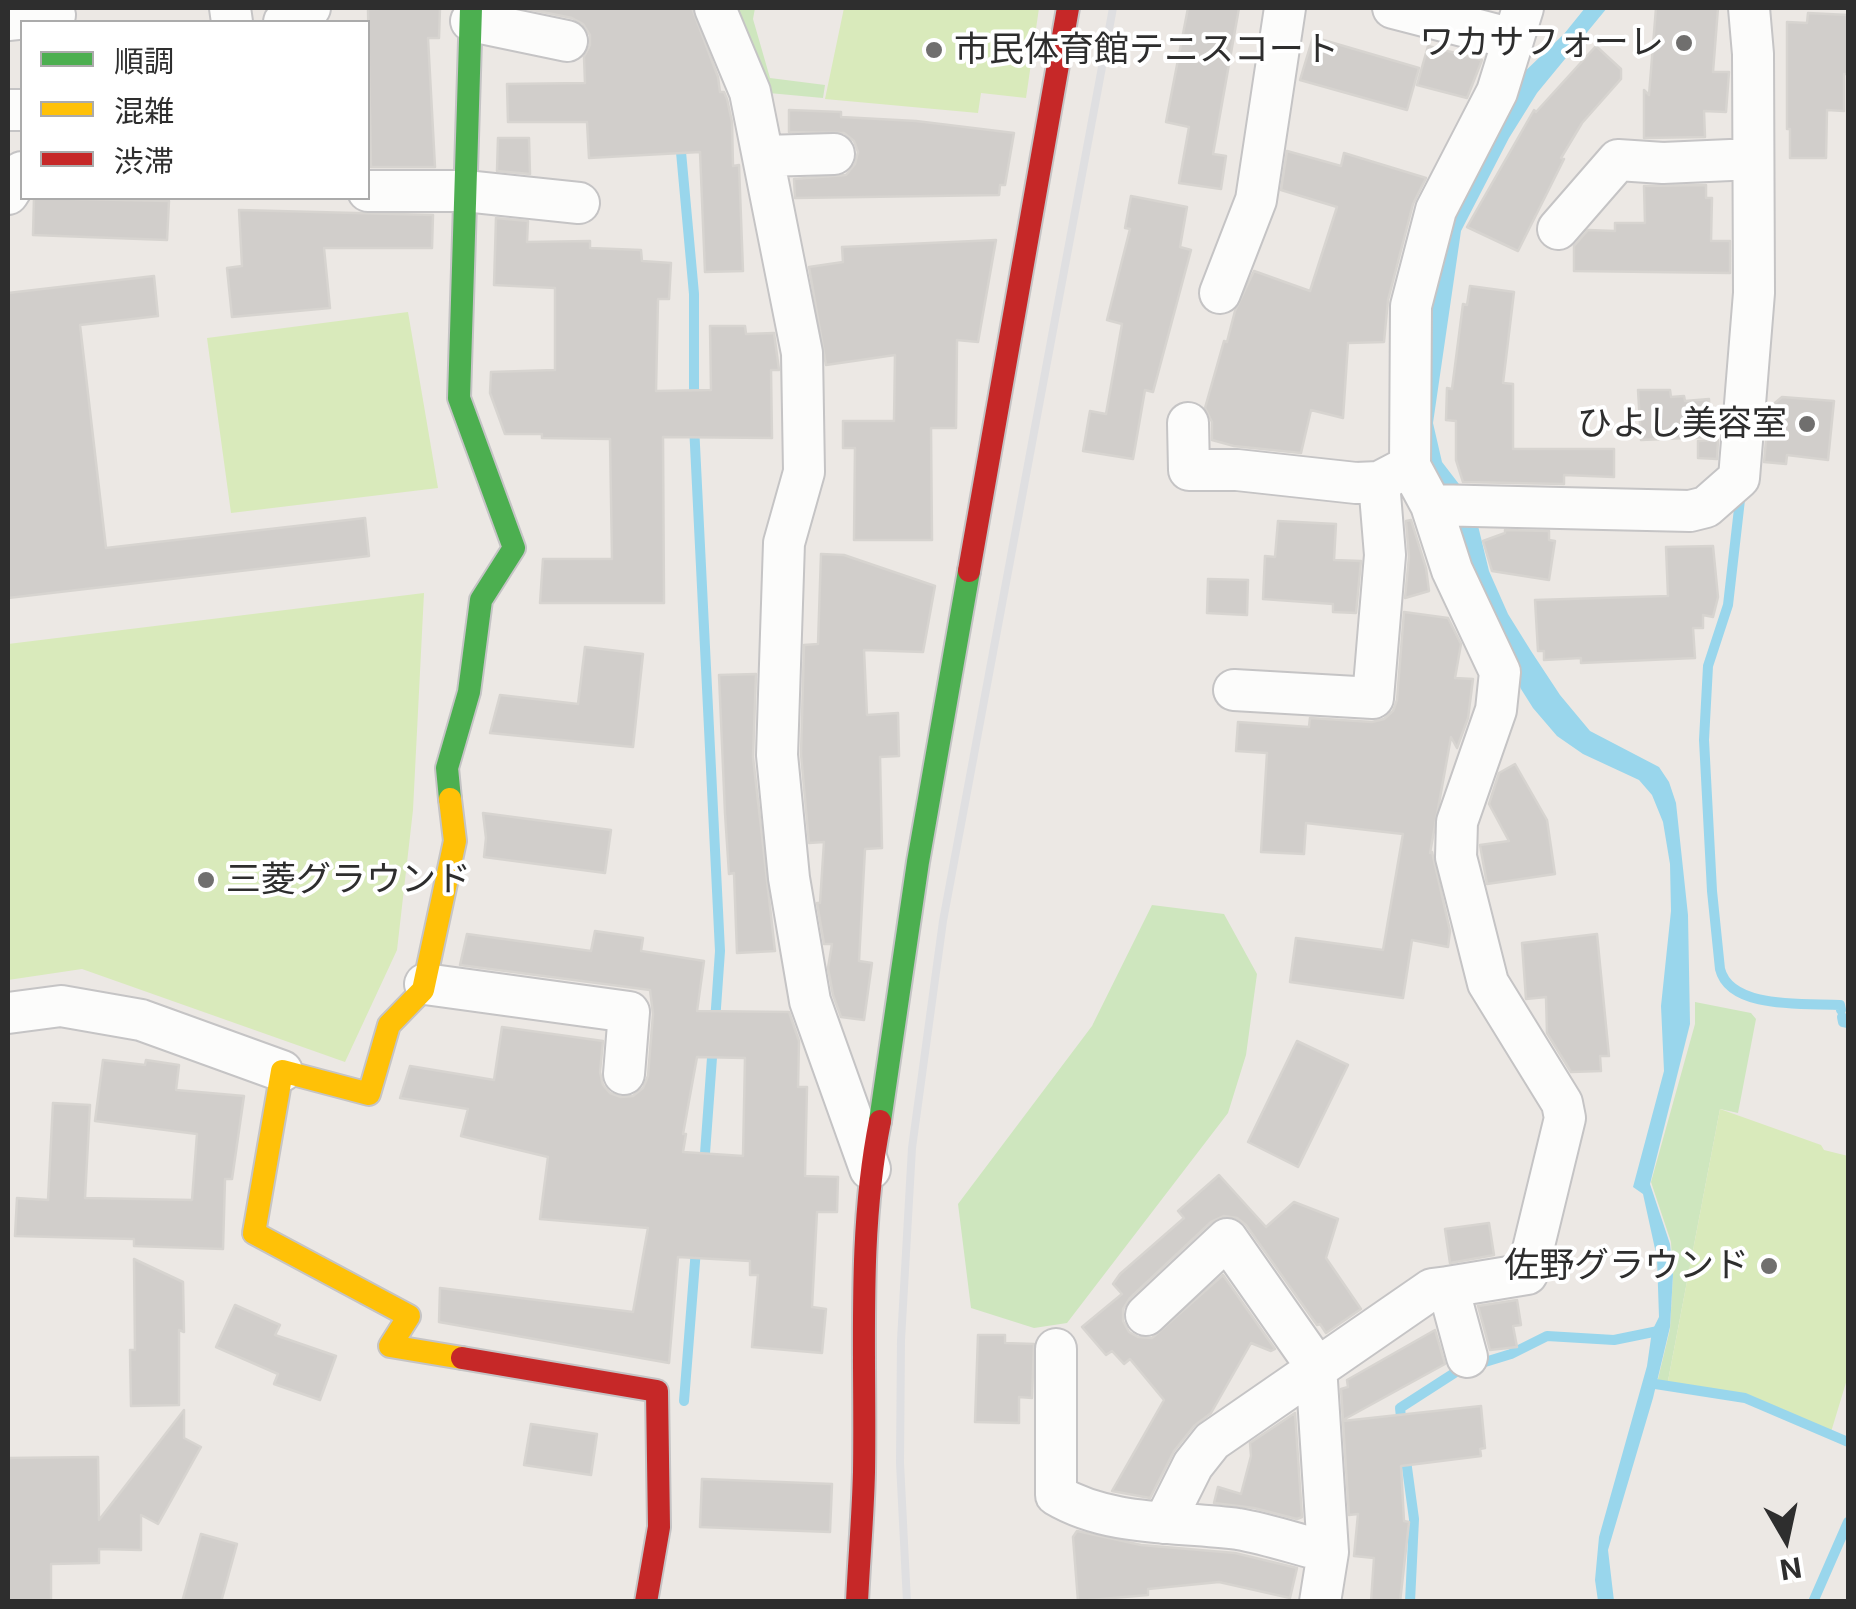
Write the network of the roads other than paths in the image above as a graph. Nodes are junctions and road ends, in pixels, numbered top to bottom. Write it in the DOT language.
graph roads {
  1 [pos="310,8"];
  2 [pos="715,8"];
  3 [pos="1068,8"];
  4 [pos="1285,8"];
  5 [pos="1393,8"];
  6 [pos="1750,8"];
  7 [pos="471,14"];
  8 [pos="54,15"];
  9 [pos="8,20"];
  10 [pos="288,20"];
  11 [pos="1518,24"];
  12 [pos="567,41"];
  13 [pos="834,154"];
  14 [pos="764,156"];
  15 [pos="1753,160"];
  16 [pos="370,191"];
  17 [pos="465,191"];
  18 [pos="579,203"];
  19 [pos="1558,229"];
  20 [pos="1220,292"];
  21 [pos="1188,423"];
  22 [pos="1409,453"];
  23 [pos="1431,506"];
  24 [pos="1234,690"];
  25 [pos="424,984"];
  26 [pos="8,1013"];
  27 [pos="282,1070"];
  28 [pos="624,1074"];
  29 [pos="870,1169"];
  30 [pos="1448,1287"];
  31 [pos="1146,1315"];
  32 [pos="1056,1349"];
  33 [pos="1467,1357"];
  34 [pos="1316,1366"];
  35 [pos="1164,1523"];
  36 [pos="1328,1552"];
  37 [pos="646,1602"];
  38 [pos="857,1602"];
  39 [pos="1320,1602"];
  1 -- 10 [label="street"];
  2 -- 14 [label="street"];
  3 -- 29 [label="street"];
  4 -- 20 [label="street"];
  5 -- 11 [label="street"];
  6 -- 15 [label="street"];
  7 -- 12 [label="street"];
  7 -- 17 [label="street"];
  8 -- 9 [label="street"];
  11 -- 22 [label="street"];
  13 -- 14 [label="street"];
  14 -- 29 [label="street"];
  15 -- 19 [label="street"];
  15 -- 23 [label="street"];
  16 -- 17 [label="street"];
  17 -- 18 [label="street"];
  17 -- 25 [label="street"];
  21 -- 22 [label="street"];
  22 -- 23 [label="street"];
  22 -- 24 [label="street"];
  23 -- 30 [label="street"];
  25 -- 27 [label="street"];
  25 -- 28 [label="street"];
  26 -- 27 [label="street"];
  27 -- 37 [label="street"];
  29 -- 38 [label="street"];
  30 -- 33 [label="street"];
  30 -- 34 [label="street"];
  31 -- 34 [label="street"];
  32 -- 35 [label="street"];
  34 -- 35 [label="street"];
  34 -- 36 [label="street"];
  35 -- 36 [label="street"];
  36 -- 39 [label="street"];
}
